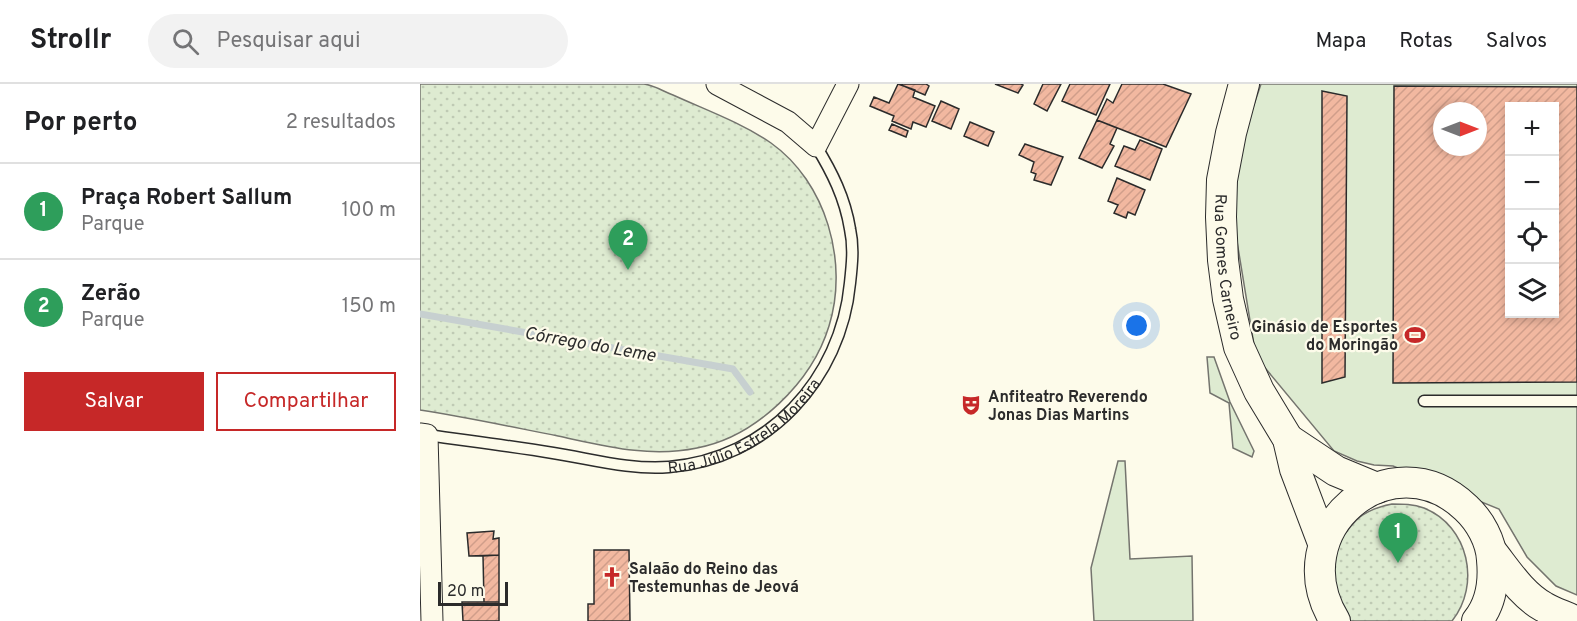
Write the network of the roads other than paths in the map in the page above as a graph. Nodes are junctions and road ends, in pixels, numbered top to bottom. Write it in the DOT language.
graph roads {
  1 [pos="717,84"];
  2 [pos="848,84"];
  3 [pos="1244,84"];
  4 [pos="816,146"];
  5 [pos="1424,401"];
  6 [pos="1577,401"];
  7 [pos="424,434"];
  8 [pos="1288,439"];
  9 [pos="1377,488"];
  10 [pos="1323,543"];
  11 [pos="1492,552"];
  12 [pos="1330,617"];
  13 [pos="432,621"];
  14 [pos="1477,621"];
  15 [pos="1575,621"];
  1 -- 4 [label="street"];
  2 -- 4 [label="street"];
  3 -- 8 [label="street, Rua Gomes Carneiro"];
  4 -- 7 [label="lane, Rua Júlio Estrela Moreira"];
  5 -- 6 [label="lane"];
  7 -- 13 [label="street"];
  8 -- 9 [label="street, Rua Gomes Carneiro"];
  8 -- 10 [label="street, Rua Gomes Carneiro"];
  9 -- 10 [label="street"];
  9 -- 11 [label="street"];
  10 -- 12 [label="street"];
  11 -- 14 [label="street"];
  11 -- 15 [label="street"];
}
